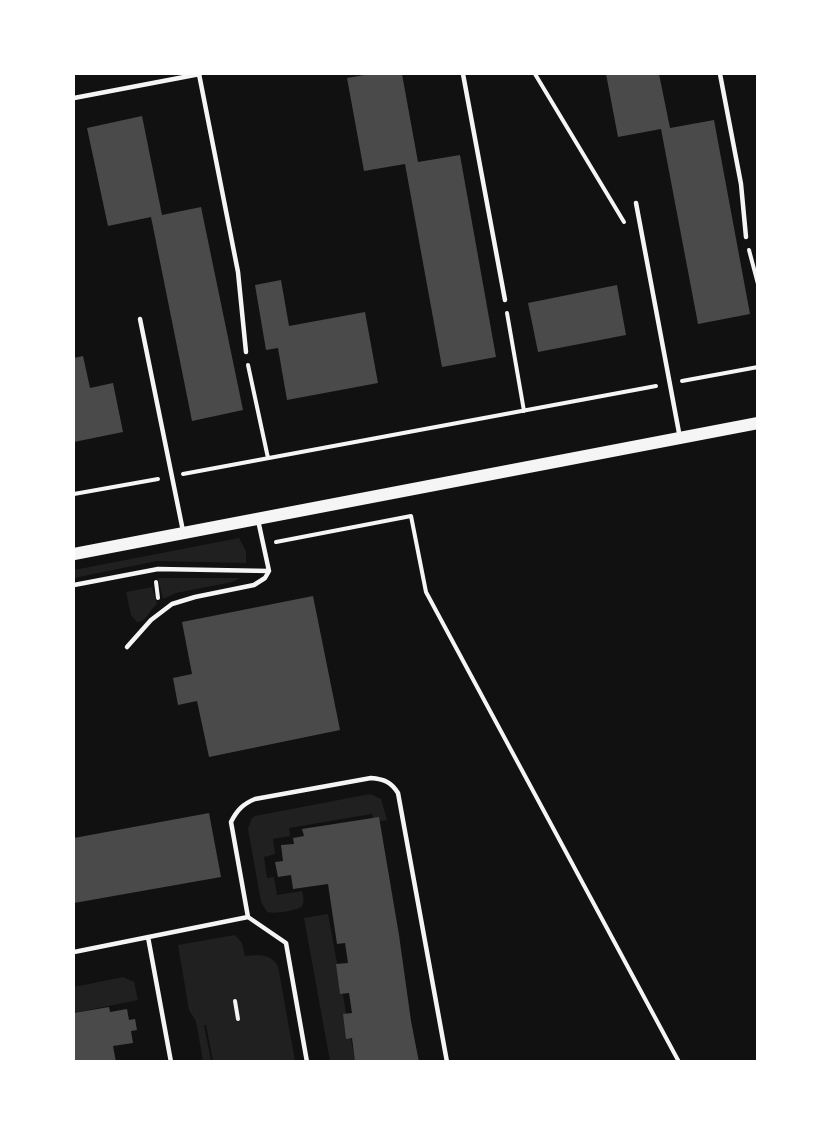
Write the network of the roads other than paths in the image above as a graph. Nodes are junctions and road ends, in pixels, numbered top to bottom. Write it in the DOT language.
graph roads {
  1 [pos="199,74"];
  2 [pos="462,74"];
  3 [pos="720,74"];
  4 [pos="74,98"];
  5 [pos="636,203"];
  6 [pos="746,237"];
  7 [pos="505,300"];
  8 [pos="140,319"];
  9 [pos="246,352"];
  10 [pos="758,423"];
  11 [pos="680,438"];
  12 [pos="258,520"];
  13 [pos="184,534"];
  14 [pos="74,554"];
  15 [pos="269,571"];
  16 [pos="74,585"];
  17 [pos="127,647"];
  18 [pos="248,917"];
  19 [pos="148,937"];
  20 [pos="74,952"];
  21 [pos="171,1062"];
  22 [pos="307,1062"];
  23 [pos="447,1062"];
  1 -- 4 [label="lane"];
  1 -- 9 [label="lane"];
  2 -- 7 [label="lane"];
  3 -- 6 [label="lane"];
  5 -- 11 [label="lane"];
  8 -- 13 [label="lane"];
  10 -- 11 [label="main road"];
  11 -- 12 [label="main road"];
  12 -- 13 [label="main road"];
  12 -- 15 [label="lane"];
  13 -- 14 [label="main road"];
  15 -- 16 [label="lane"];
  15 -- 17 [label="lane"];
  18 -- 19 [label="lane"];
  18 -- 22 [label="lane"];
  18 -- 23 [label="lane"];
  19 -- 20 [label="lane"];
  19 -- 21 [label="lane"];
}
